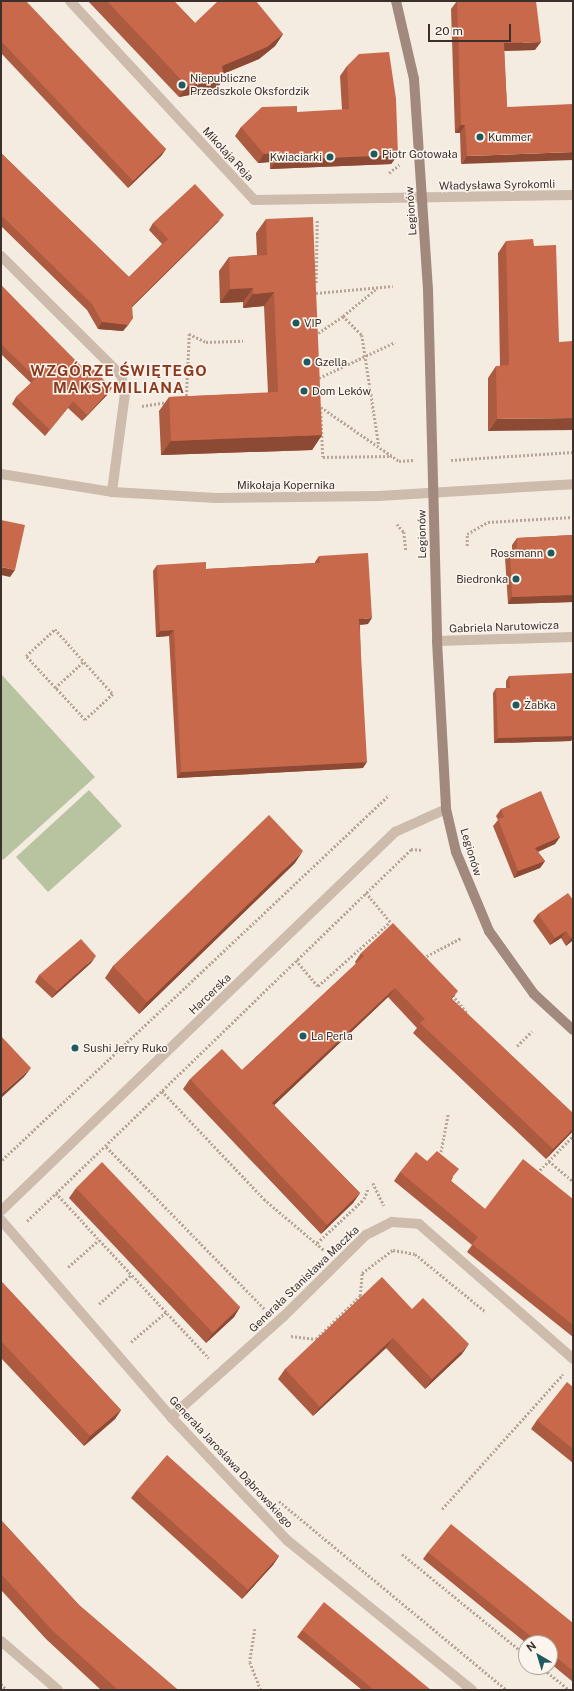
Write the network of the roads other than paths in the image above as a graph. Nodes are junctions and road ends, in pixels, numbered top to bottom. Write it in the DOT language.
graph roads {
  1 [pos="70,1"];
  2 [pos="396,1"];
  3 [pos="573,195"];
  4 [pos="422,197"];
  5 [pos="1,256"];
  6 [pos="1,474"];
  7 [pos="573,484"];
  8 [pos="112,492"];
  9 [pos="434,494"];
  10 [pos="573,637"];
  11 [pos="437,641"];
  12 [pos="446,809"];
  13 [pos="573,1030"];
  14 [pos="1,1211"];
  15 [pos="1,1220"];
  16 [pos="573,1359"];
  17 [pos="171,1417"];
  18 [pos="1,1641"];
  19 [pos="58,1690"];
  20 [pos="472,1690"];
  1 -- 4 [label="street, Mikołaja Reja"];
  2 -- 4 [label="street, Legionów"];
  3 -- 4 [label="street, Władysława Syrokomli"];
  4 -- 9 [label="street, Legionów"];
  5 -- 8 [label="street"];
  6 -- 8 [label="street, Mikołaja Kopernika"];
  7 -- 9 [label="street, Mikołaja Kopernika"];
  8 -- 9 [label="street, Mikołaja Kopernika"];
  9 -- 11 [label="street, Legionów"];
  10 -- 11 [label="street, Gabriela Narutowicza"];
  11 -- 12 [label="street, Legionów"];
  12 -- 13 [label="street, Legionów"];
  12 -- 14 [label="street, Harcerska"];
  15 -- 17 [label="street, Generała Jarosława Dąbrowskiego"];
  16 -- 17 [label="street, Generała Stanisława Maczka"];
  17 -- 20 [label="street, Generała Jarosława Dąbrowskiego"];
  18 -- 19 [label="street"];
}
